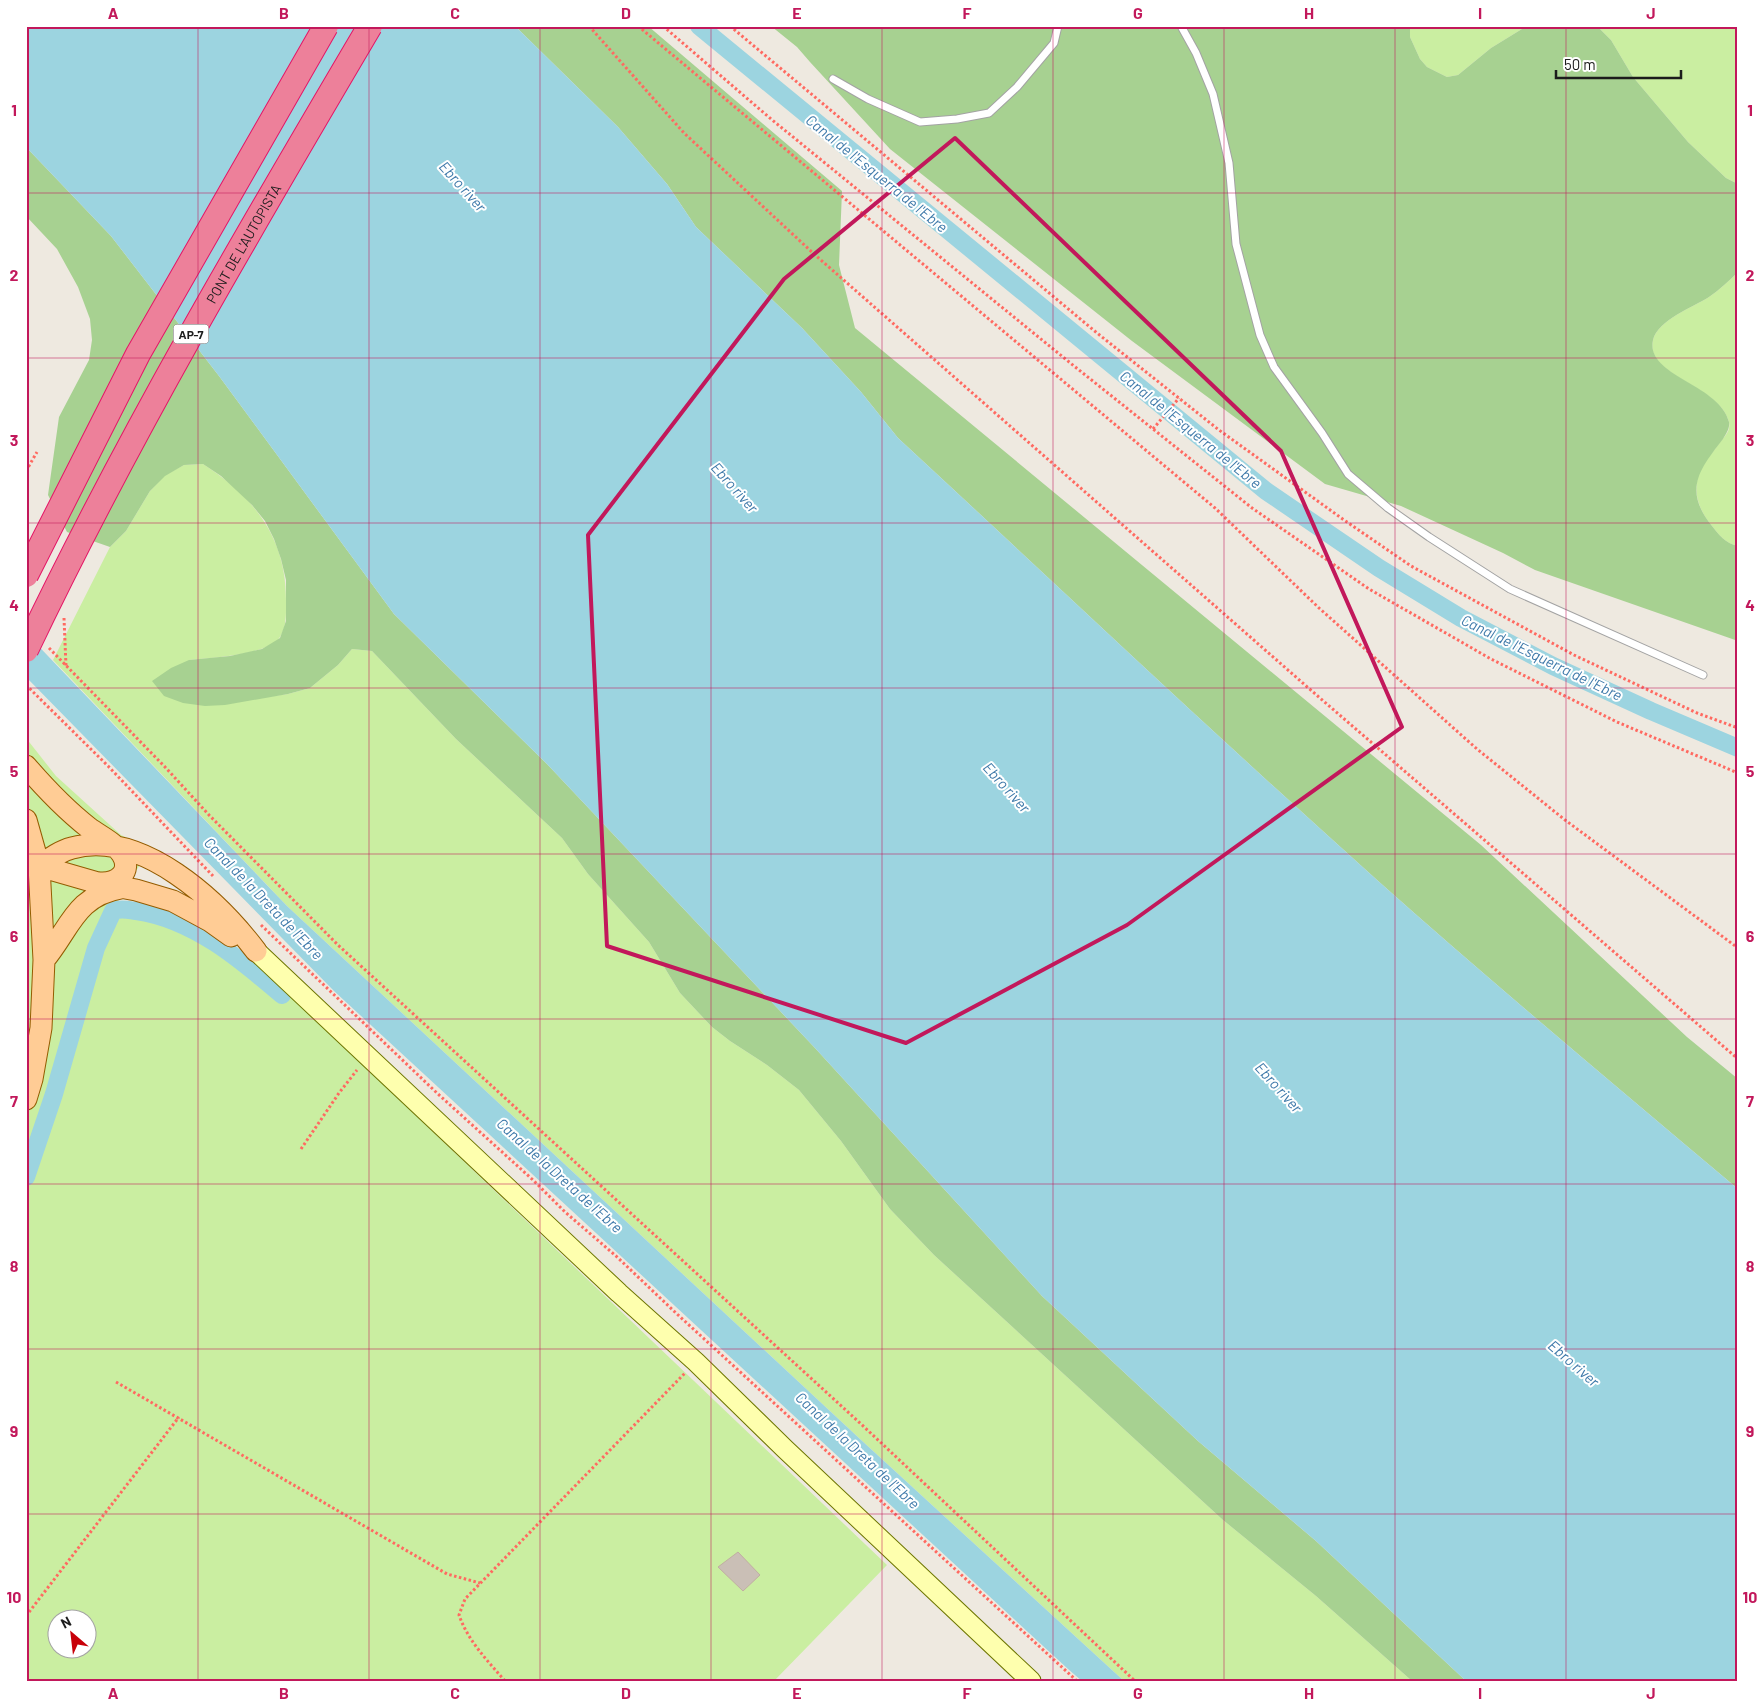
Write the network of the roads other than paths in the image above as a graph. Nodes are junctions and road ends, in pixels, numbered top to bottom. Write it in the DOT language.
graph roads {
  1 [pos="326,26"];
  2 [pos="370,26"];
  3 [pos="1058,26"];
  4 [pos="1181,26"];
  5 [pos="833,79"];
  6 [pos="26,575"];
  7 [pos="36,648"];
  8 [pos="1703,675"];
  9 [pos="26,766"];
  10 [pos="26,820"];
  11 [pos="116,848"];
  12 [pos="39,866"];
  13 [pos="98,883"];
  14 [pos="136,890"];
  15 [pos="256,951"];
  16 [pos="44,960"];
  17 [pos="26,1099"];
  18 [pos="1031,1681"];
  1 -- 6 [label="highway, AP-7, bridge"];
  2 -- 7 [label="highway, PONT DE L'AUTOPISTA / AP-7, bridge"];
  3 -- 5 [label="lane"];
  4 -- 8 [label="lane"];
  9 -- 11 [label="main road"];
  10 -- 12 [label="main road"];
  11 -- 12 [label="main road"];
  11 -- 13 [label="main road"];
  11 -- 15 [label="main road"];
  12 -- 13 [label="main road"];
  12 -- 16 [label="main road"];
  13 -- 14 [label="main road"];
  14 -- 15 [label="main road"];
  14 -- 16 [label="main road"];
  15 -- 18 [label="street"];
  16 -- 17 [label="main road"];
}
